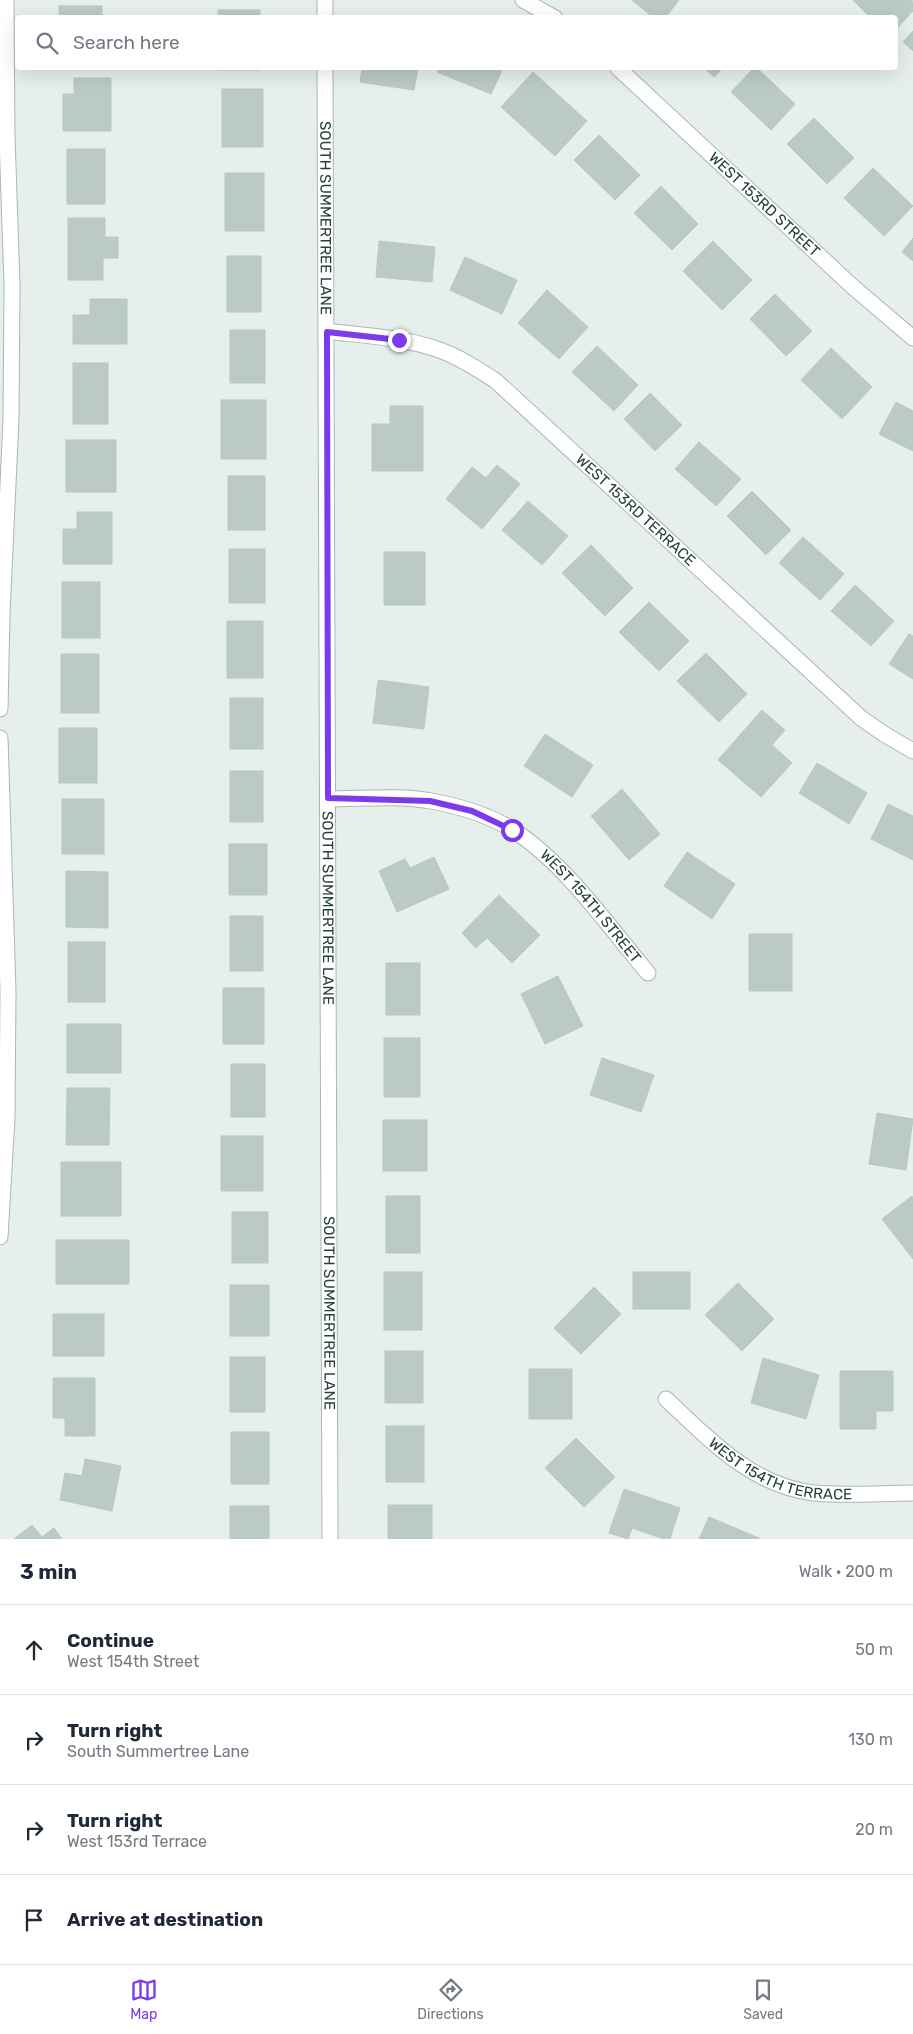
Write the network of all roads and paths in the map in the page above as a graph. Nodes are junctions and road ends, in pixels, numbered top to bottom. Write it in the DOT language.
graph roads {
  1 [pos="6,0"];
  2 [pos="325,0"];
  3 [pos="524,0"];
  4 [pos="325,15"];
  5 [pos="550,15"];
  6 [pos="325,70"];
  7 [pos="620,70"];
  8 [pos="327,332"];
  9 [pos="913,338"];
  10 [pos="6,357"];
  11 [pos="0,709"];
  12 [pos="0,738"];
  13 [pos="913,751"];
  14 [pos="328,798"];
  15 [pos="648,973"];
  16 [pos="0,1238"];
  17 [pos="666,1399"];
  18 [pos="913,1493"];
  19 [pos="330,1539"];
  1 -- 10 [label="street"];
  2 -- 4 [label="street"];
  3 -- 5 [label="street"];
  6 -- 8 [label="street, SOUTH SUMMERTREE LANE"];
  7 -- 9 [label="street, WEST 153RD STREET"];
  8 -- 13 [label="street, WEST 153RD TERRACE"];
  8 -- 14 [label="street, SOUTH SUMMERTREE LANE"];
  10 -- 11 [label="street"];
  12 -- 16 [label="street"];
  14 -- 15 [label="street, WEST 154TH STREET"];
  14 -- 19 [label="street, SOUTH SUMMERTREE LANE"];
  17 -- 18 [label="street, WEST 154TH TERRACE"];
}
